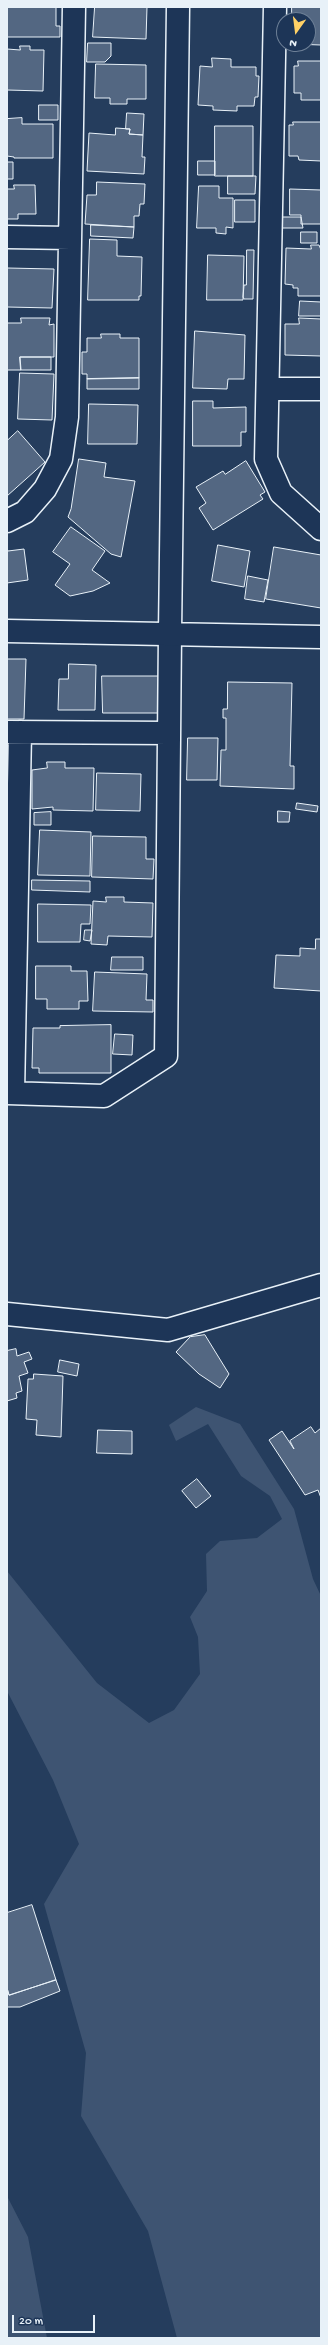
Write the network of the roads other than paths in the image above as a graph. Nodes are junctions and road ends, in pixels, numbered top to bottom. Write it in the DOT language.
graph roads {
  1 [pos="74,7"];
  2 [pos="178,7"];
  3 [pos="275,7"];
  4 [pos="7,237"];
  5 [pos="70,238"];
  6 [pos="268,389"];
  7 [pos="321,389"];
  8 [pos="7,521"];
  9 [pos="321,529"];
  10 [pos="7,631"];
  11 [pos="170,633"];
  12 [pos="321,638"];
  13 [pos="14,732"];
  14 [pos="169,733"];
  15 [pos="10,1093"];
  16 [pos="321,1285"];
  17 [pos="7,1314"];
  1 -- 5 [label="street"];
  2 -- 11 [label="street"];
  3 -- 6 [label="street"];
  4 -- 5 [label="street"];
  5 -- 8 [label="street"];
  6 -- 7 [label="street"];
  6 -- 9 [label="street"];
  10 -- 11 [label="street"];
  11 -- 12 [label="street"];
  11 -- 14 [label="street"];
  13 -- 14 [label="street"];
  13 -- 15 [label="street"];
  14 -- 15 [label="street"];
  16 -- 17 [label="street"];
}
